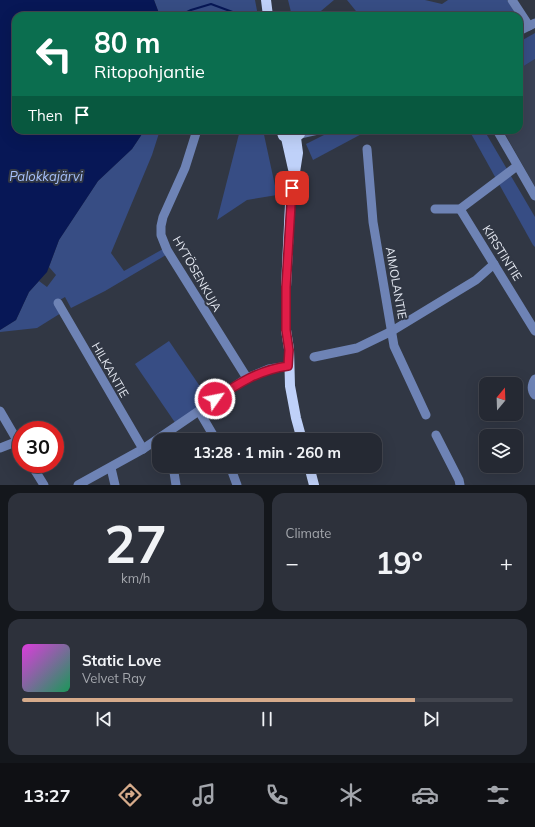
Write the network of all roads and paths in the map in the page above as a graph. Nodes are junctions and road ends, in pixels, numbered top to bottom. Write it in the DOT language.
graph roads {
  1 [pos="266,0"];
  2 [pos="512,0"];
  3 [pos="268,12"];
  4 [pos="522,12"];
  5 [pos="523,14"];
  6 [pos="532,25"];
  7 [pos="196,134"];
  8 [pos="292,134"];
  9 [pos="499,134"];
  10 [pos="367,149"];
  11 [pos="517,166"];
  12 [pos="535,196"];
  13 [pos="460,209"];
  14 [pos="435,210"];
  15 [pos="494,264"];
  16 [pos="58,303"];
  17 [pos="535,331"];
  18 [pos="392,332"];
  19 [pos="314,357"];
  20 [pos="288,366"];
  21 [pos="247,378"];
  22 [pos="535,379"];
  23 [pos="535,395"];
  24 [pos="0,411"];
  25 [pos="198,411"];
  26 [pos="426,415"];
  27 [pos="12,432"];
  28 [pos="170,433"];
  29 [pos="212,433"];
  30 [pos="300,433"];
  31 [pos="436,436"];
  32 [pos="152,444"];
  33 [pos="12,445"];
  34 [pos="0,448"];
  35 [pos="143,449"];
  36 [pos="111,468"];
  37 [pos="37,473"];
  38 [pos="174,473"];
  39 [pos="233,473"];
  40 [pos="311,473"];
  41 [pos="44,485"];
  42 [pos="78,485"];
  43 [pos="115,485"];
  44 [pos="176,485"];
  45 [pos="237,485"];
  46 [pos="314,485"];
  47 [pos="460,485"];
  1 -- 3 [label="main road"];
  2 -- 4 [label="street"];
  5 -- 6 [label="street"];
  7 -- 21 [label="street, HYTÖSENKUJA"];
  8 -- 20 [label="main road"];
  9 -- 11 [label="street"];
  10 -- 18 [label="street, AIMOLANTIE"];
  11 -- 12 [label="street"];
  11 -- 13 [label="street"];
  13 -- 14 [label="street"];
  13 -- 15 [label="street, KIRSTINTIE"];
  15 -- 17 [label="street, KIRSTINTIE"];
  15 -- 18 [label="street"];
  16 -- 35 [label="street, HILKANTIE"];
  18 -- 19 [label="street"];
  18 -- 26 [label="street, AIMOLANTIE"];
  20 -- 21 [label="street"];
  20 -- 30 [label="main road"];
  21 -- 25 [label="street"];
  22 -- 23 [label="street"];
  24 -- 27 [label="street"];
  25 -- 28 [label="street"];
  25 -- 29 [label="street"];
  31 -- 47 [label="street"];
  32 -- 35 [label="street"];
  33 -- 34 [label="street"];
  35 -- 36 [label="street"];
  36 -- 42 [label="street"];
  36 -- 43 [label="street"];
  37 -- 41 [label="street"];
  38 -- 44 [label="street"];
  39 -- 45 [label="street"];
  40 -- 46 [label="main road"];
}
